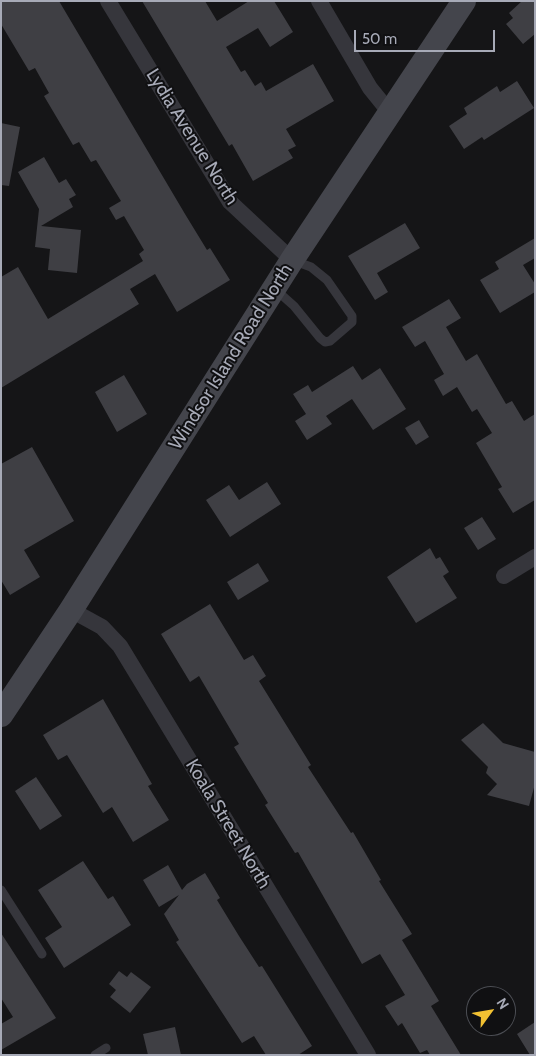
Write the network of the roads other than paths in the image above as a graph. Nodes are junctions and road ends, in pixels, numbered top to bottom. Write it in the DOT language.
graph roads {
  1 [pos="108,1"];
  2 [pos="318,1"];
  3 [pos="464,1"];
  4 [pos="391,114"];
  5 [pos="292,260"];
  6 [pos="274,289"];
  7 [pos="535,557"];
  8 [pos="504,576"];
  9 [pos="70,610"];
  10 [pos="1,715"];
  11 [pos="1,890"];
  12 [pos="42,954"];
  13 [pos="106,1048"];
  14 [pos="95,1055"];
  15 [pos="368,1055"];
  1 -- 5 [label="street, Lydia Avenue North"];
  2 -- 4 [label="street"];
  3 -- 4 [label="street, Windsor Island Road North"];
  4 -- 5 [label="street, Windsor Island Road North"];
  5 -- 6 [label="street, Windsor Island Road North"];
  5 -- 6 [label="lane"];
  6 -- 9 [label="street, Windsor Island Road North"];
  7 -- 8 [label="street"];
  9 -- 10 [label="street, Windsor Island Road North"];
  9 -- 15 [label="street, Koala Street North"];
  11 -- 12 [label="lane"];
  13 -- 14 [label="lane"];
}
